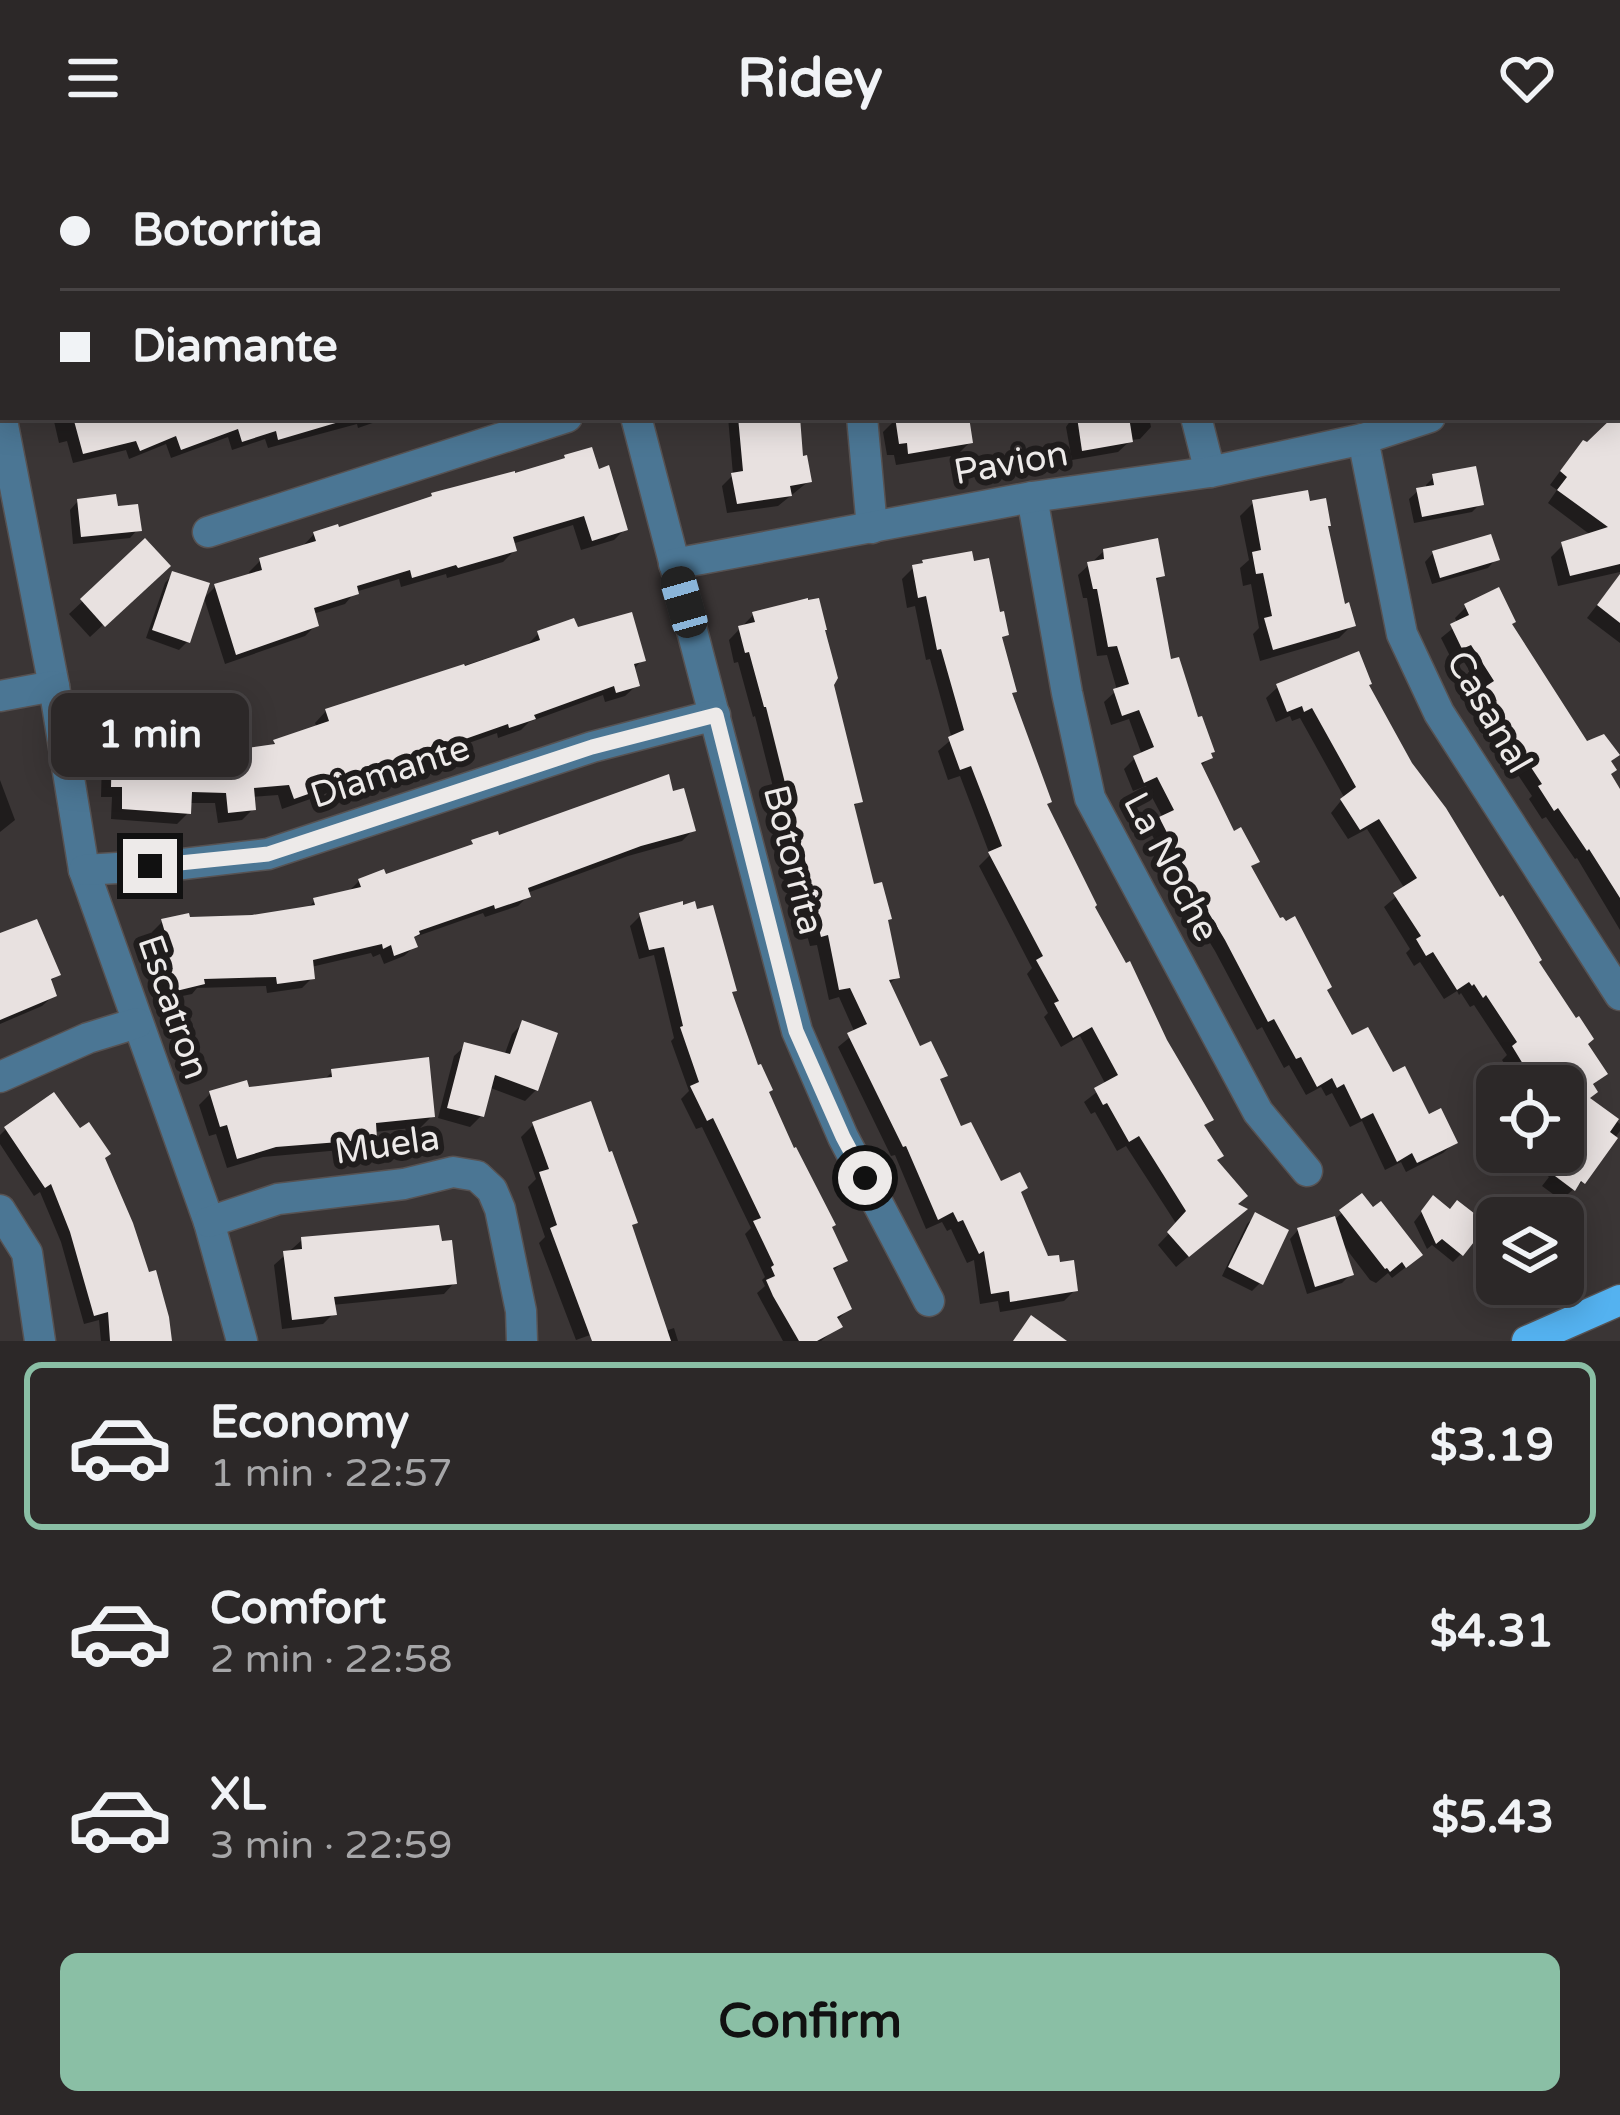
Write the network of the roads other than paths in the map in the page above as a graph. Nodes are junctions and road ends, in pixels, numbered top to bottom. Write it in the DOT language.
graph roads {
  1 [pos="2,420"];
  2 [pos="559,420"];
  3 [pos="637,420"];
  4 [pos="862,420"];
  5 [pos="1197,420"];
  6 [pos="1421,420"];
  7 [pos="1363,439"];
  8 [pos="1210,472"];
  9 [pos="1032,496"];
  10 [pos="872,528"];
  11 [pos="208,532"];
  12 [pos="674,564"];
  13 [pos="54,686"];
  14 [pos="0,696"];
  15 [pos="716,715"];
  16 [pos="84,870"];
  17 [pos="1620,995"];
  18 [pos="137,1023"];
  19 [pos="0,1077"];
  20 [pos="1306,1171"];
  21 [pos="0,1210"];
  22 [pos="209,1222"];
  23 [pos="1620,1300"];
  24 [pos="929,1301"];
  25 [pos="40,1341"];
  26 [pos="242,1341"];
  27 [pos="521,1341"];
  28 [pos="1527,1341"];
  1 -- 13 [label="street, Escatron"];
  2 -- 11 [label="street"];
  3 -- 12 [label="street, Botorrita"];
  4 -- 10 [label="street"];
  5 -- 8 [label="street"];
  6 -- 7 [label="street, Pavion"];
  7 -- 8 [label="street, Pavion"];
  7 -- 17 [label="street, Casanal"];
  8 -- 9 [label="street, Pavion"];
  9 -- 10 [label="street, Pavion"];
  9 -- 20 [label="street, La Noche"];
  10 -- 12 [label="street, Pavion"];
  12 -- 15 [label="street, Botorrita"];
  13 -- 14 [label="street"];
  13 -- 16 [label="street, Escatron"];
  15 -- 16 [label="street, Diamante"];
  15 -- 24 [label="street, Botorrita"];
  16 -- 18 [label="street, Escatron"];
  18 -- 19 [label="street"];
  18 -- 22 [label="street, Escatron"];
  21 -- 25 [label="street"];
  22 -- 26 [label="street, Escatron"];
  22 -- 27 [label="street, Muela"];
  23 -- 28 [label="main road"];
}
